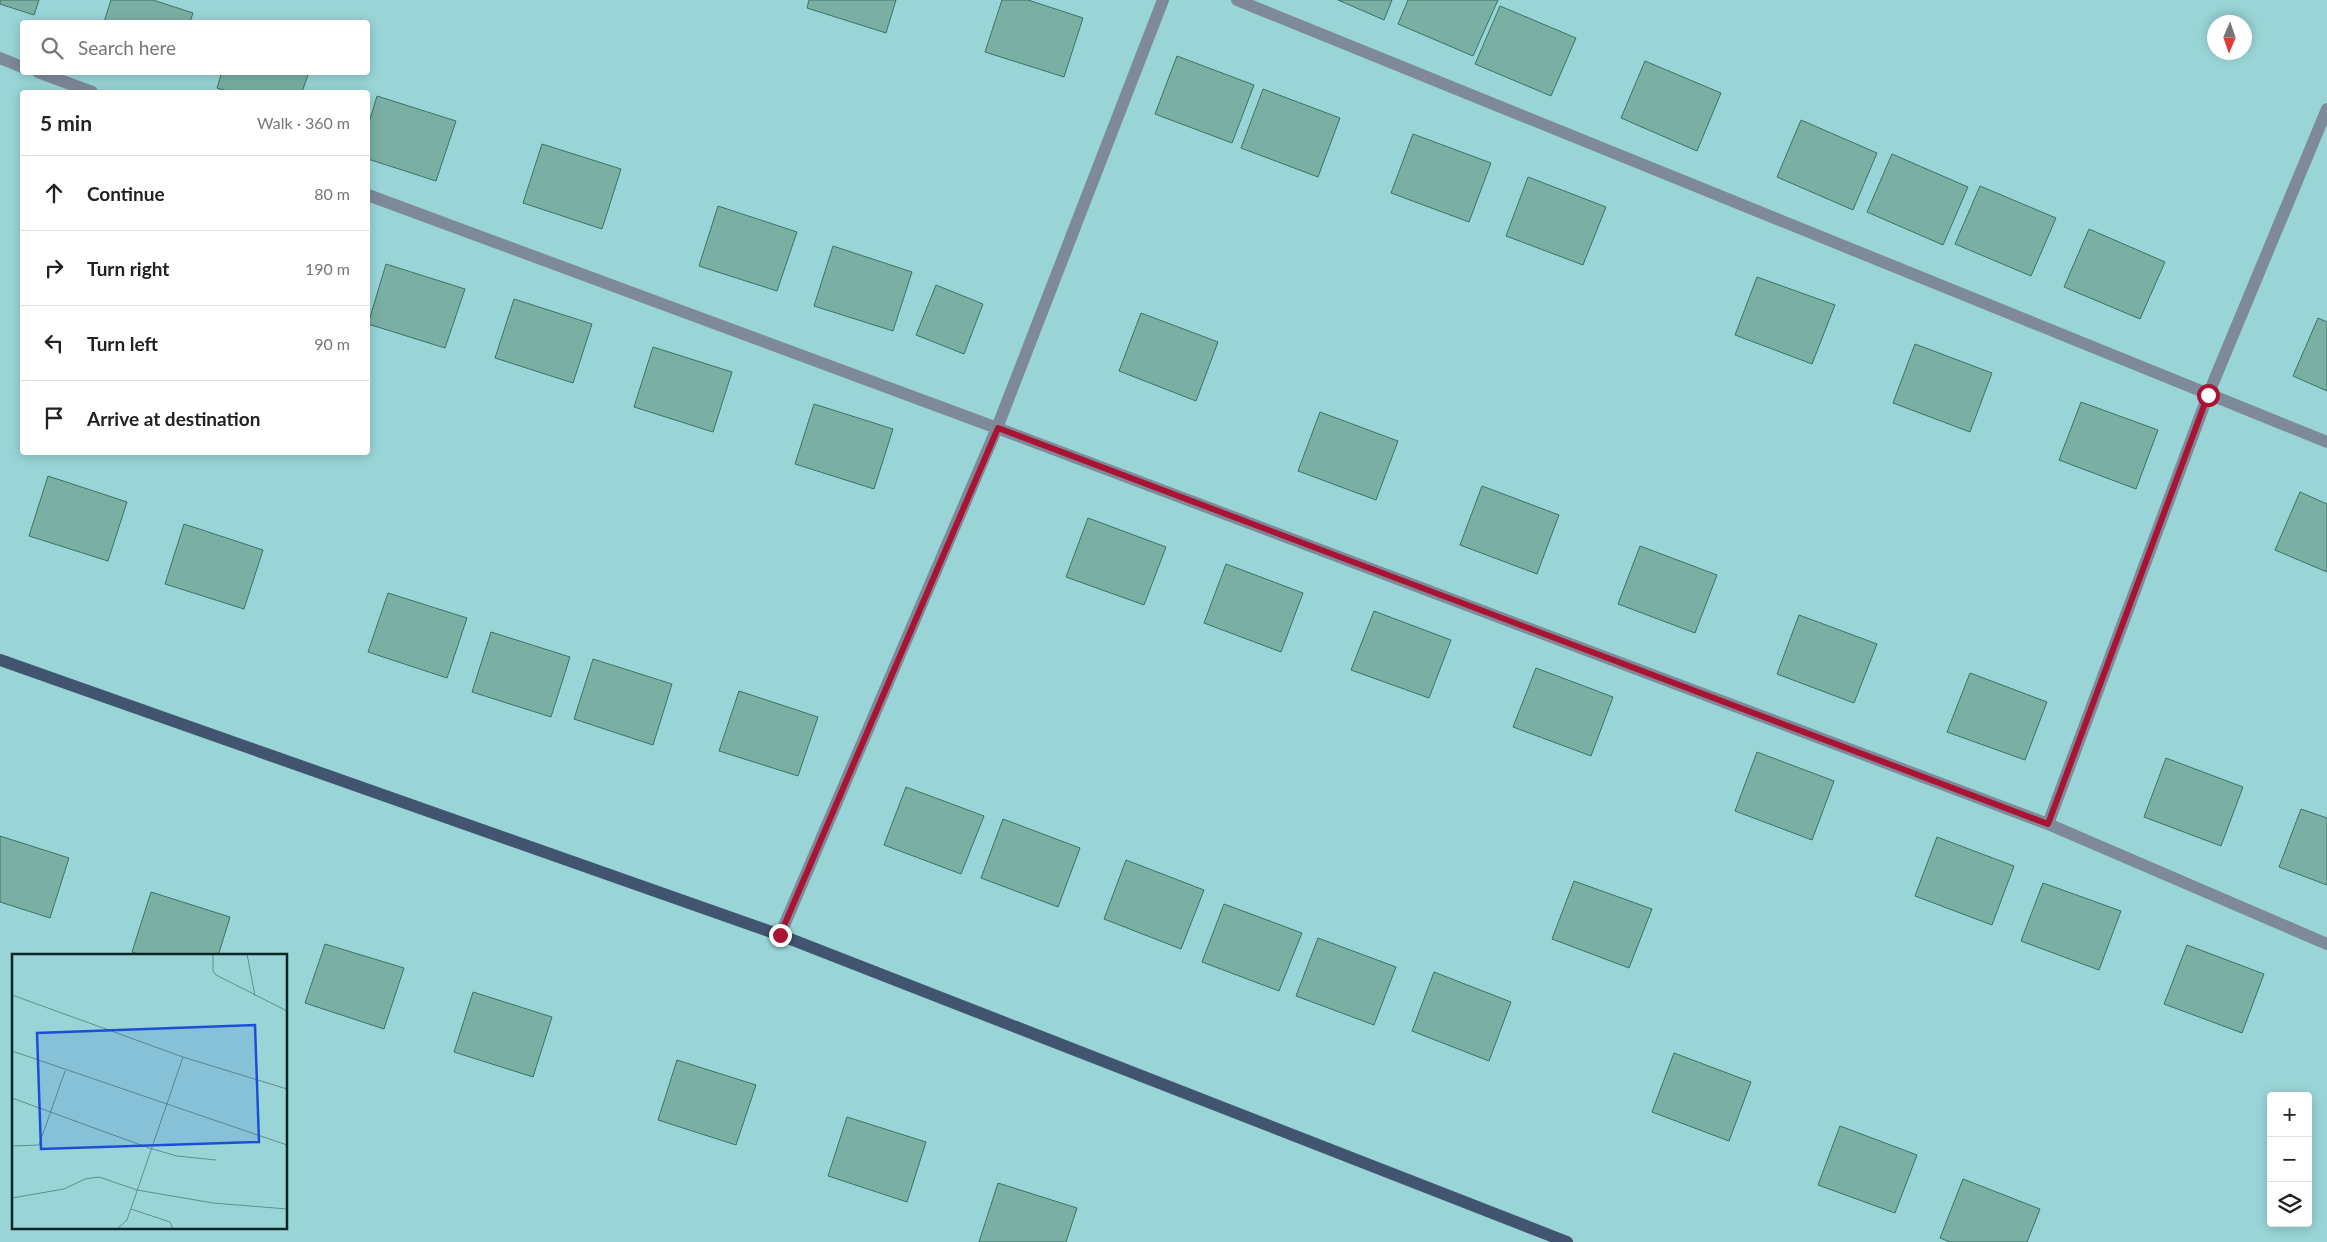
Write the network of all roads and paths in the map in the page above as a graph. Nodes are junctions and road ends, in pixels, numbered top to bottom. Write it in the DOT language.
graph roads {
  1 [pos="1163,0"];
  2 [pos="1237,0"];
  3 [pos="0,58"];
  4 [pos="20,66"];
  5 [pos="46,75"];
  6 [pos="87,90"];
  7 [pos="2327,110"];
  8 [pos="370,195"];
  9 [pos="2208,395"];
  10 [pos="998,428"];
  11 [pos="2327,442"];
  12 [pos="0,660"];
  13 [pos="2048,824"];
  14 [pos="780,935"];
  15 [pos="2327,944"];
  16 [pos="1568,1242"];
  1 -- 10 [label="street"];
  2 -- 9 [label="street"];
  3 -- 4 [label="street"];
  5 -- 6 [label="street"];
  7 -- 9 [label="street"];
  8 -- 10 [label="street"];
  9 -- 11 [label="street"];
  9 -- 13 [label="street"];
  10 -- 13 [label="street"];
  10 -- 14 [label="street"];
  12 -- 14 [label="main road"];
  13 -- 15 [label="street"];
  14 -- 16 [label="main road"];
}
